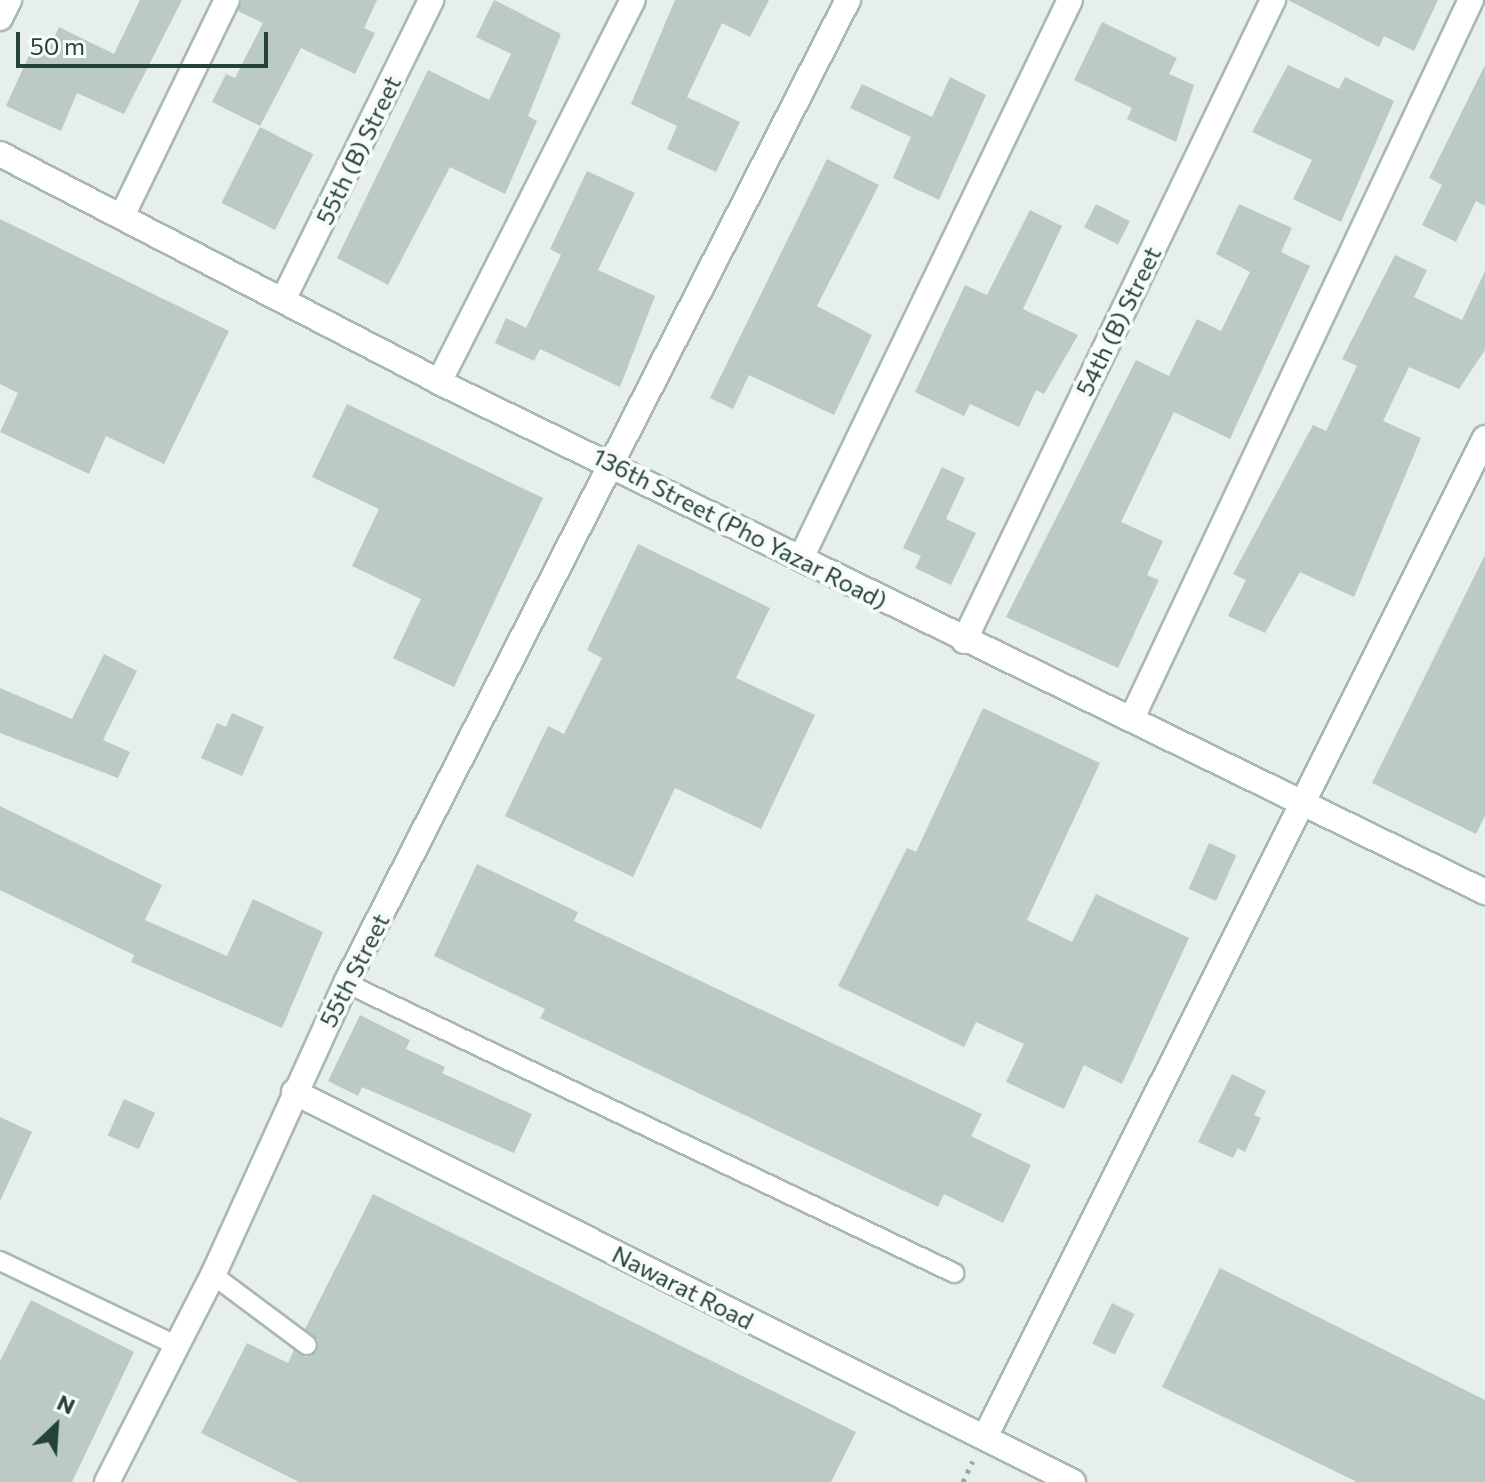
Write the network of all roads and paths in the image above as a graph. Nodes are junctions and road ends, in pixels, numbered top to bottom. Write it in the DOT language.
graph roads {
  1 [pos="9,0"];
  2 [pos="227,0"];
  3 [pos="431,0"];
  4 [pos="633,0"];
  5 [pos="848,0"];
  6 [pos="1070,0"];
  7 [pos="1273,0"];
  8 [pos="1471,0"];
  9 [pos="0,18"];
  10 [pos="0,154"];
  11 [pos="122,216"];
  12 [pos="283,300"];
  13 [pos="439,382"];
  14 [pos="1485,438"];
  15 [pos="616,465"];
  16 [pos="802,556"];
  17 [pos="964,641"];
  18 [pos="1132,718"];
  19 [pos="1302,801"];
  20 [pos="1483,886"];
  21 [pos="346,983"];
  22 [pos="294,1092"];
  23 [pos="0,1261"];
  24 [pos="954,1273"];
  25 [pos="213,1275"];
  26 [pos="173,1344"];
  27 [pos="307,1345"];
  28 [pos="985,1437"];
  29 [pos="112,1481"];
  30 [pos="1073,1482"];
  1 -- 9 [label="street"];
  2 -- 11 [label="street"];
  3 -- 12 [label="street, 55th (B) Street"];
  4 -- 13 [label="street"];
  5 -- 15 [label="street, 55th Street"];
  6 -- 16 [label="street"];
  7 -- 17 [label="street, 54th (B) Street"];
  8 -- 18 [label="street"];
  10 -- 11 [label="street, 136th Street (Pho Yazar Road)"];
  11 -- 12 [label="street, 136th Street (Pho Yazar Road)"];
  12 -- 13 [label="street, 136th Street (Pho Yazar Road)"];
  13 -- 15 [label="street, 136th Street (Pho Yazar Road)"];
  14 -- 19 [label="street"];
  15 -- 16 [label="street, 136th Street (Pho Yazar Road)"];
  15 -- 21 [label="street, 55th Street"];
  16 -- 17 [label="street, 136th Street (Pho Yazar Road)"];
  17 -- 18 [label="street, 136th Street (Pho Yazar Road)"];
  18 -- 19 [label="street, 136th Street (Pho Yazar Road)"];
  19 -- 20 [label="street, 136th Street (Pho Yazar Road)"];
  19 -- 28 [label="street"];
  21 -- 22 [label="street, 55th Street"];
  21 -- 24 [label="lane"];
  22 -- 25 [label="street, 55th Street"];
  22 -- 28 [label="street, Nawarat Road"];
  23 -- 26 [label="lane"];
  25 -- 26 [label="street, 55th Street"];
  25 -- 27 [label="lane"];
  26 -- 29 [label="street, 55th Street"];
  28 -- 30 [label="street, Nawarat Road"];
}
